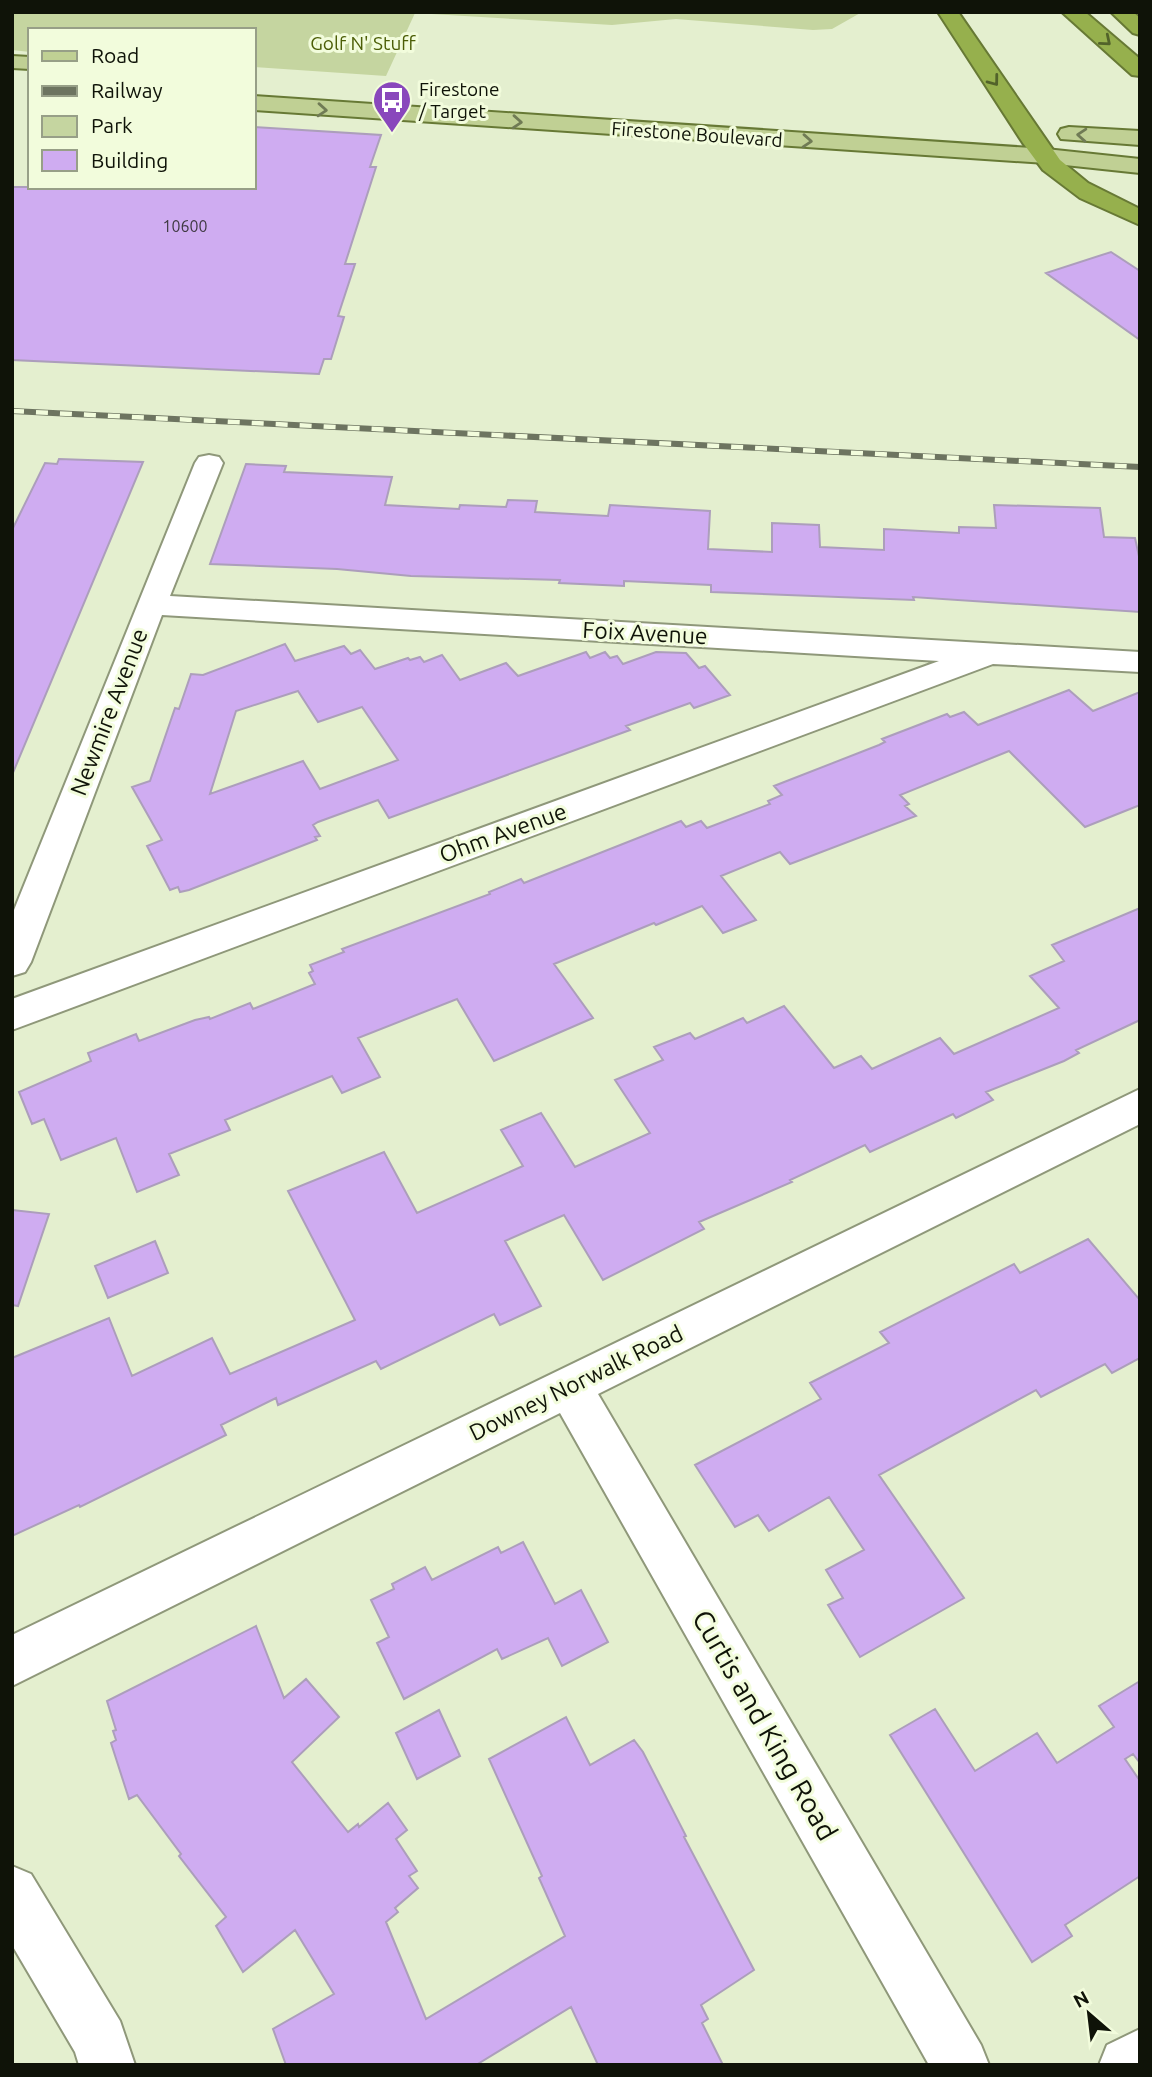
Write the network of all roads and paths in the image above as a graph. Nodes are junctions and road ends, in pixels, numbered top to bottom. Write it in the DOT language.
graph roads {
  1 [pos="948,12"];
  2 [pos="1072,12"];
  3 [pos="1107,12"];
  4 [pos="1121,12"];
  5 [pos="1140,29"];
  6 [pos="1140,40"];
  7 [pos="1140,70"];
  8 [pos="256,103"];
  9 [pos="810,119"];
  10 [pos="836,120"];
  11 [pos="997,129"];
  12 [pos="1024,131"];
  13 [pos="1140,138"];
  14 [pos="1046,156"];
  15 [pos="1140,166"];
  16 [pos="1140,218"];
  17 [pos="209,463"];
  18 [pos="151,605"];
  19 [pos="994,652"];
  20 [pos="1140,662"];
  21 [pos="12,962"];
  22 [pos="12,1015"];
  23 [pos="1140,1105"];
  24 [pos="569,1386"];
  25 [pos="12,1661"];
  26 [pos="12,1893"];
  27 [pos="1140,2057"];
  28 [pos="107,2065"];
  29 [pos="961,2065"];
  30 [pos="1127,2065"];
  1 -- 12 [label="highway, one-way"];
  2 -- 7 [label="highway, one-way"];
  3 -- 6 [label="highway"];
  4 -- 5 [label="highway"];
  8 -- 14 [label="main road, Firestone Boulevard, one-way"];
  9 -- 10 [label="main road, Firestone Boulevard"];
  11 -- 12 [label="main road"];
  13 -- 12 [label="main road, one-way"];
  12 -- 14 [label="highway"];
  14 -- 15 [label="main road, Firestone Boulevard"];
  14 -- 16 [label="highway"];
  17 -- 18 [label="street, Newmire Avenue"];
  18 -- 19 [label="street, Foix Avenue"];
  18 -- 21 [label="street, Newmire Avenue"];
  19 -- 20 [label="street, Foix Avenue"];
  19 -- 22 [label="street, Ohm Avenue"];
  23 -- 24 [label="street, Downey Norwalk Road"];
  24 -- 25 [label="street, Downey Norwalk Road"];
  24 -- 29 [label="street, Curtis and King Road"];
  26 -- 28 [label="street"];
  27 -- 30 [label="street"];
}
